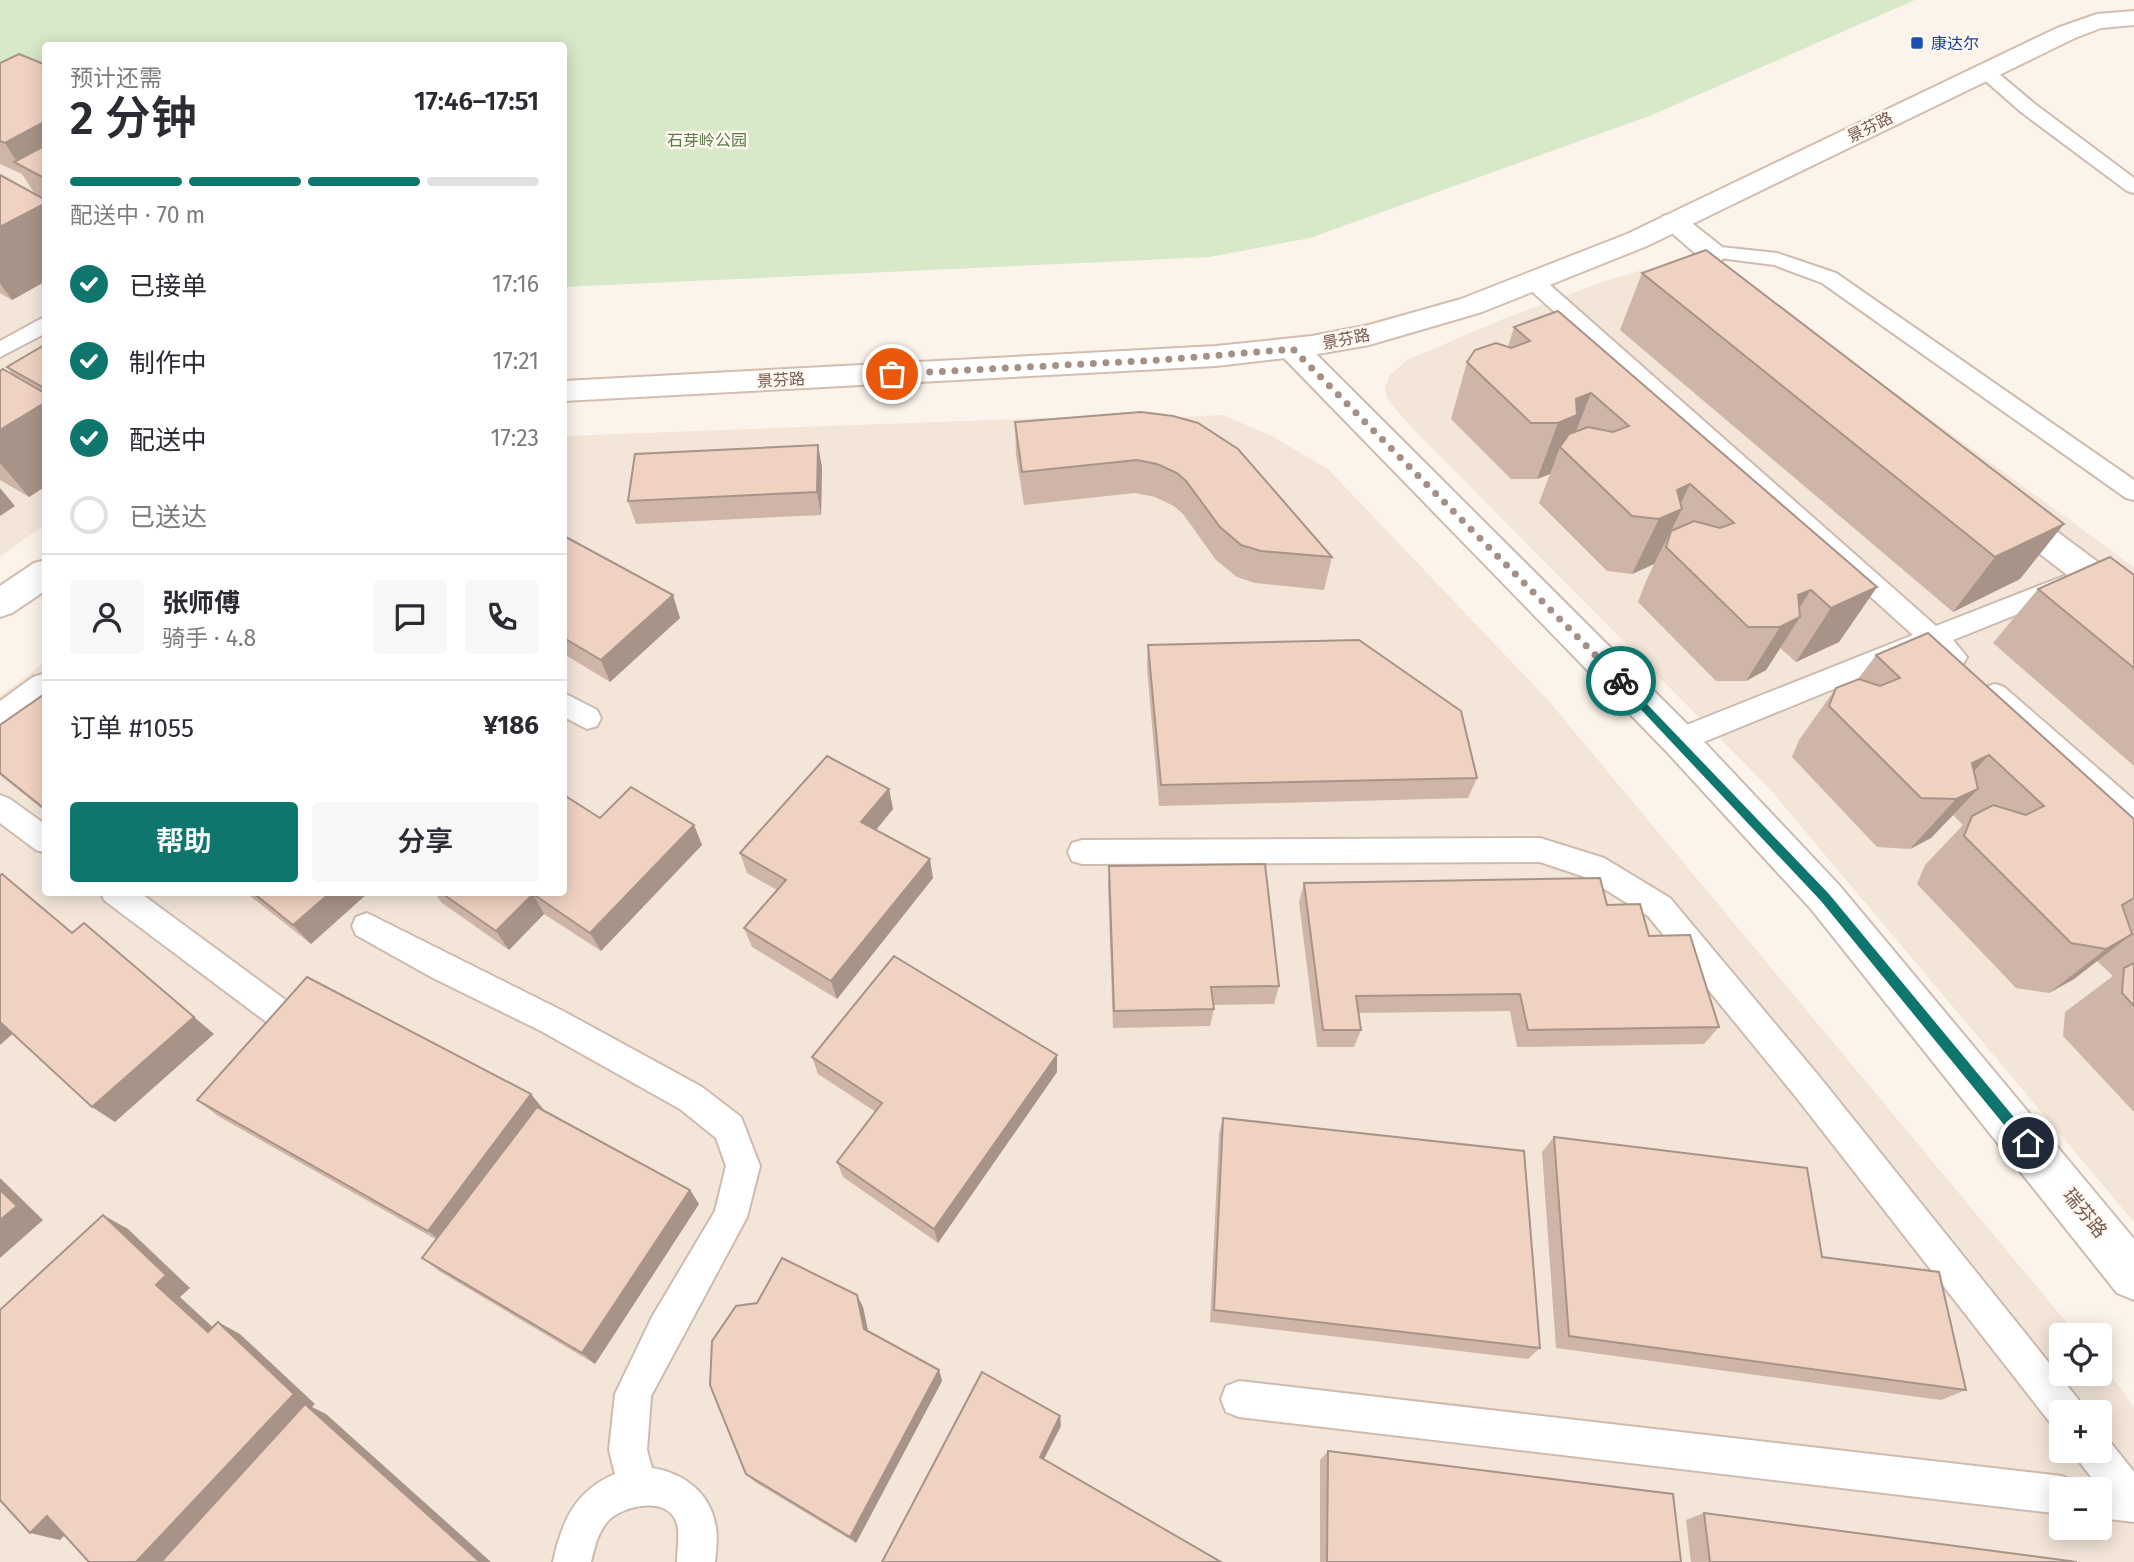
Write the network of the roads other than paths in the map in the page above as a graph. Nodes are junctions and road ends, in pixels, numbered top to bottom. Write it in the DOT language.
graph roads {
  1 [pos="2090,0"];
  2 [pos="2134,19"];
  3 [pos="2066,33"];
  4 [pos="1986,72"];
  5 [pos="2134,187"];
  6 [pos="1673,222"];
  7 [pos="1712,252"];
  8 [pos="1534,282"];
  9 [pos="1751,317"];
  10 [pos="42,325"];
  11 [pos="1293,349"];
  12 [pos="0,350"];
  13 [pos="567,391"];
  14 [pos="1980,491"];
  15 [pos="2134,492"];
  16 [pos="2089,574"];
  17 [pos="42,575"];
  18 [pos="0,604"];
  19 [pos="2134,608"];
  20 [pos="1933,638"];
  21 [pos="42,690"];
  22 [pos="567,706"];
  23 [pos="587,718"];
  24 [pos="0,721"];
  25 [pos="1679,740"];
  26 [pos="0,807"];
  27 [pos="2134,817"];
  28 [pos="42,838"];
  29 [pos="1082,852"];
  30 [pos="121,896"];
  31 [pos="368,926"];
  32 [pos="276,1011"];
  33 [pos="2134,1276"];
  34 [pos="1239,1399"];
  35 [pos="2055,1400"];
  36 [pos="2103,1463"];
  37 [pos="637,1484"];
  38 [pos="2049,1493"];
  39 [pos="2112,1500"];
  40 [pos="2134,1503"];
  41 [pos="572,1562"];
  42 [pos="696,1562"];
  1 -- 3 [label="street, 景芬路"];
  2 -- 3 [label="street, 景芬路"];
  3 -- 4 [label="street, 景芬路"];
  4 -- 5 [label="lane"];
  4 -- 6 [label="street, 景芬路"];
  6 -- 7 [label="street"];
  6 -- 8 [label="street, 景芬路"];
  7 -- 9 [label="street"];
  7 -- 15 [label="lane"];
  8 -- 11 [label="street, 景芬路"];
  8 -- 20 [label="lane"];
  10 -- 12 [label="lane"];
  11 -- 13 [label="street, 景芬路"];
  11 -- 25 [label="street, 瑞芬路"];
  14 -- 16 [label="street"];
  16 -- 19 [label="street"];
  16 -- 20 [label="lane"];
  17 -- 18 [label="street"];
  20 -- 25 [label="lane"];
  20 -- 27 [label="lane"];
  21 -- 24 [label="street"];
  22 -- 23 [label="lane"];
  25 -- 33 [label="street, 瑞芬路"];
  26 -- 28 [label="lane"];
  29 -- 35 [label="lane"];
  30 -- 32 [label="lane"];
  31 -- 37 [label="lane"];
  34 -- 38 [label="lane"];
  36 -- 40 [label="lane"];
  37 -- 41 [label="lane"];
  37 -- 42 [label="lane"];
  39 -- 40 [label="lane"];
}
